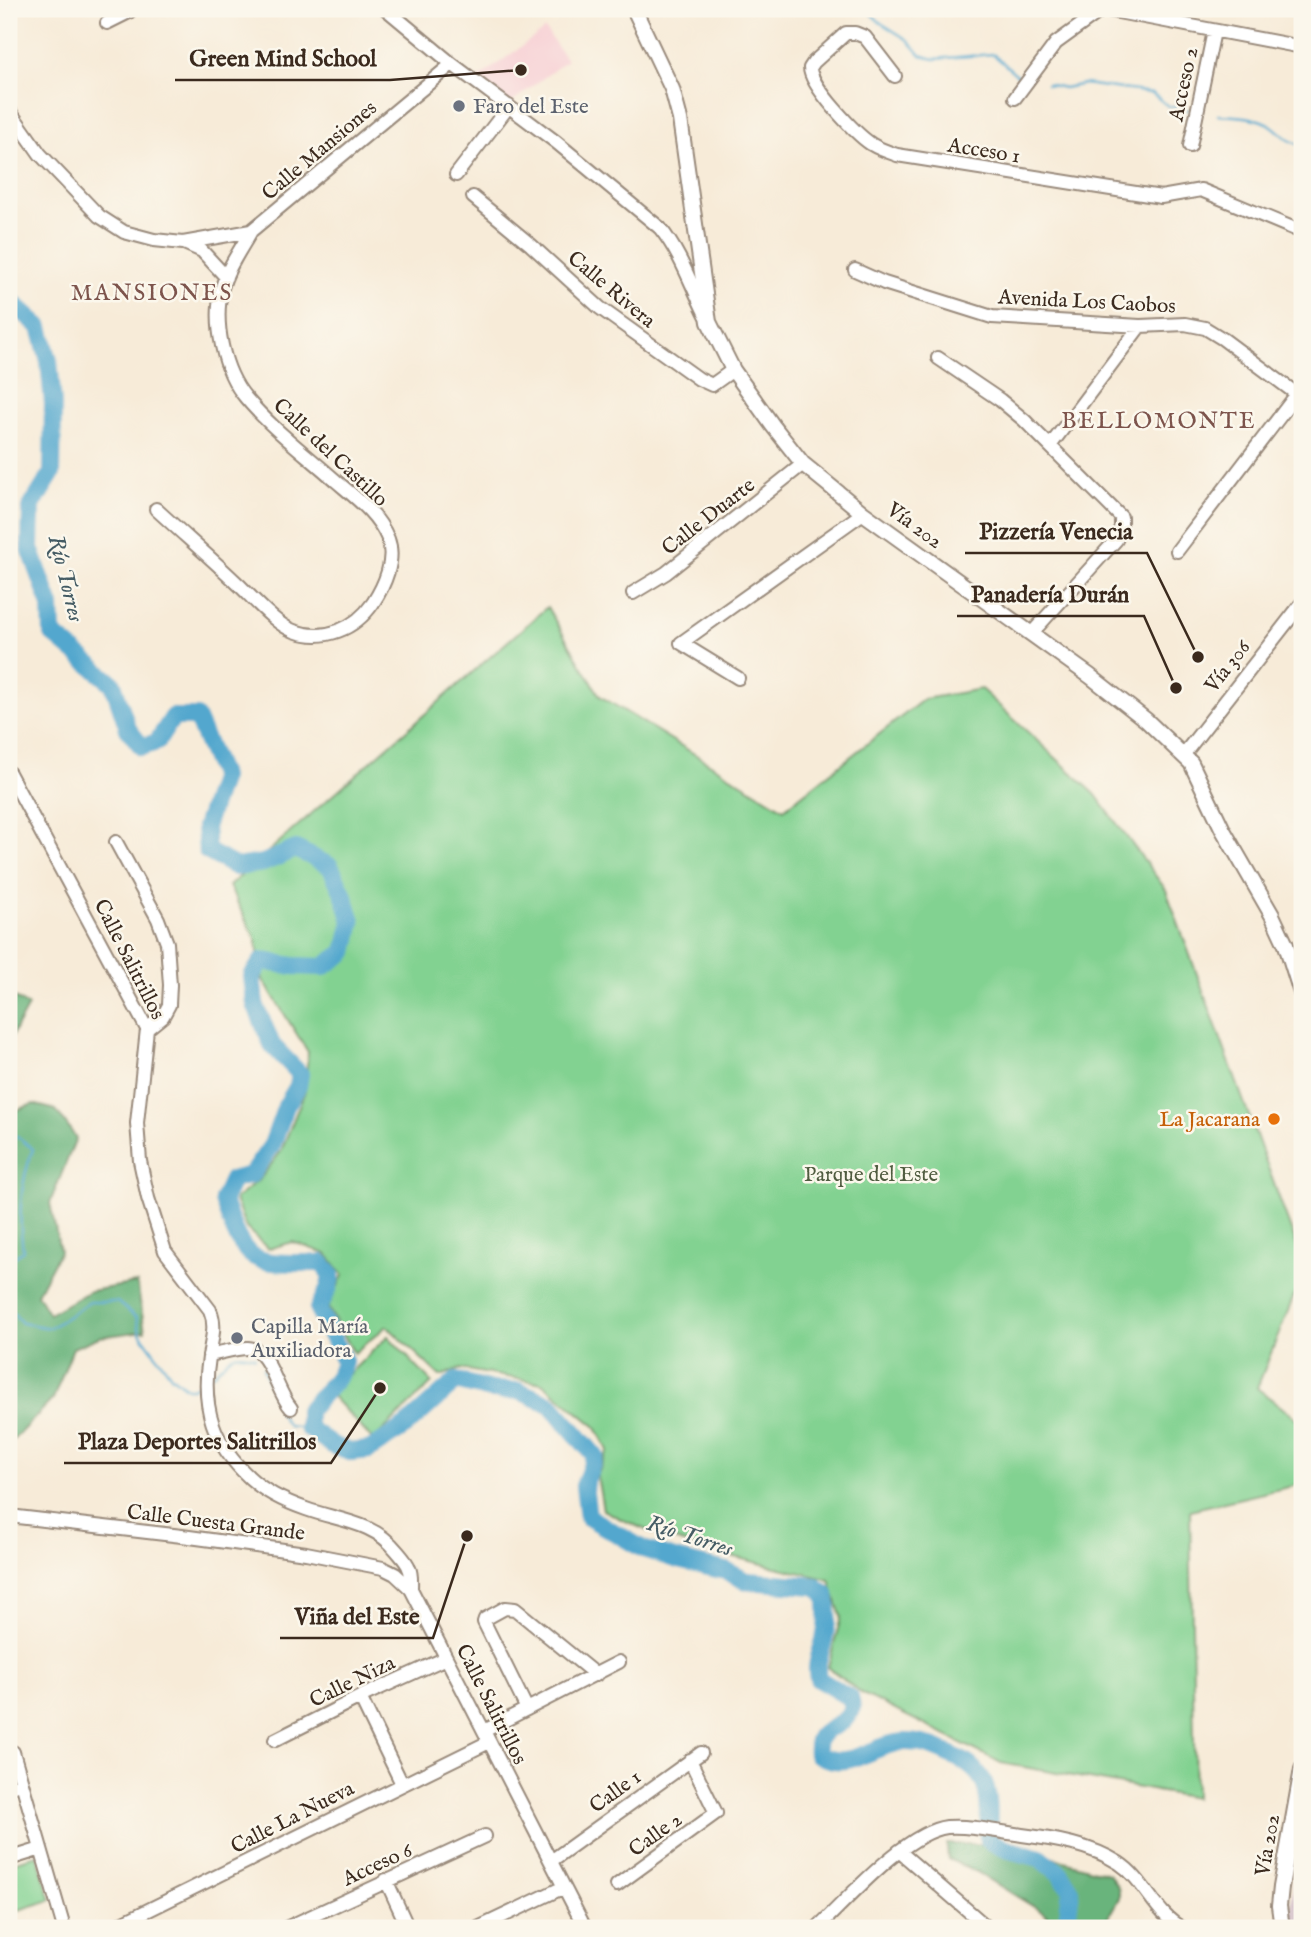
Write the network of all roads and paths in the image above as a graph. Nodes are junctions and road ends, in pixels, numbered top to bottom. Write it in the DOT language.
graph roads {
  1 [pos="386,9"];
  2 [pos="634,9"];
  3 [pos="1103,9"];
  4 [pos="128,10"];
  5 [pos="107,23"];
  6 [pos="1214,31"];
  7 [pos="1302,47"];
  8 [pos="452,64"];
  9 [pos="895,76"];
  10 [pos="1015,98"];
  11 [pos="509,106"];
  12 [pos="9,110"];
  13 [pos="1190,146"];
  14 [pos="456,175"];
  15 [pos="474,197"];
  16 [pos="251,231"];
  17 [pos="1302,232"];
  18 [pos="183,243"];
  19 [pos="855,270"];
  20 [pos="226,277"];
  21 [pos="709,322"];
  22 [pos="1140,326"];
  23 [pos="938,358"];
  24 [pos="733,370"];
  25 [pos="1300,396"];
  26 [pos="1051,446"];
  27 [pos="803,464"];
  28 [pos="156,509"];
  29 [pos="863,513"];
  30 [pos="1177,551"];
  31 [pos="633,593"];
  32 [pos="1302,603"];
  33 [pos="1031,634"];
  34 [pos="738,678"];
  35 [pos="1184,754"];
  36 [pos="9,774"];
  37 [pos="116,842"];
  38 [pos="1302,996"];
  39 [pos="147,1029"];
  40 [pos="208,1361"];
  41 [pos="290,1408"];
  42 [pos="9,1516"];
  43 [pos="411,1589"];
  44 [pos="446,1658"];
  45 [pos="620,1662"];
  46 [pos="596,1675"];
  47 [pos="360,1697"];
  48 [pos="527,1709"];
  49 [pos="486,1737"];
  50 [pos="275,1740"];
  51 [pos="13,1752"];
  52 [pos="696,1757"];
  53 [pos="1302,1769"];
  54 [pos="22,1784"];
  55 [pos="402,1784"];
  56 [pos="9,1787"];
  57 [pos="485,1836"];
  58 [pos="41,1849"];
  59 [pos="900,1851"];
  60 [pos="9,1859"];
  61 [pos="551,1861"];
  62 [pos="386,1880"];
  63 [pos="617,1885"];
  64 [pos="564,1887"];
  65 [pos="492,1925"];
  66 [pos="64,1928"];
  67 [pos="112,1928"];
  68 [pos="286,1928"];
  69 [pos="408,1928"];
  70 [pos="478,1928"];
  71 [pos="585,1928"];
  72 [pos="817,1928"];
  73 [pos="988,1928"];
  74 [pos="1182,1928"];
  75 [pos="1282,1928"];
  1 -- 8 [label="street"];
  2 -- 21 [label="main road, Vía 202"];
  3 -- 6 [label="street"];
  3 -- 10 [label="street"];
  4 -- 5 [label="street"];
  6 -- 7 [label="street"];
  6 -- 13 [label="street, Acceso 2"];
  8 -- 11 [label="street"];
  8 -- 16 [label="street, Calle Mansiones"];
  9 -- 17 [label="street, Acceso 1"];
  11 -- 14 [label="street"];
  11 -- 21 [label="street"];
  12 -- 18 [label="street, Calle Mansiones"];
  15 -- 24 [label="street, Calle Rivera"];
  16 -- 18 [label="street, Calle Mansiones"];
  16 -- 20 [label="street, Calle del Castillo"];
  18 -- 20 [label="street"];
  19 -- 22 [label="street, Avenida Los Caobos"];
  20 -- 28 [label="street, Calle del Castillo"];
  21 -- 24 [label="main road, Vía 202"];
  22 -- 25 [label="street, Avenida Los Caobos"];
  22 -- 26 [label="street"];
  23 -- 26 [label="street"];
  24 -- 27 [label="main road, Vía 202"];
  25 -- 30 [label="street"];
  26 -- 33 [label="street"];
  27 -- 29 [label="main road, Vía 202"];
  27 -- 31 [label="street, Calle Duarte"];
  29 -- 33 [label="main road, Vía 202"];
  29 -- 34 [label="street"];
  32 -- 35 [label="street, Vía 306"];
  33 -- 35 [label="main road, Vía 202"];
  35 -- 38 [label="main road, Vía 202"];
  36 -- 39 [label="street, Calle Salitrillos"];
  37 -- 39 [label="street"];
  39 -- 40 [label="street, Calle Salitrillos"];
  40 -- 41 [label="street"];
  40 -- 43 [label="street, Calle Salitrillos"];
  42 -- 43 [label="street, Calle Cuesta Grande"];
  43 -- 44 [label="street, Calle Salitrillos"];
  44 -- 47 [label="street, Calle Niza"];
  44 -- 49 [label="street, Calle Salitrillos"];
  45 -- 46 [label="street, Calle La Nueva"];
  46 -- 48 [label="street, Calle La Nueva"];
  46 -- 48 [label="street"];
  47 -- 50 [label="street, Calle Niza"];
  47 -- 55 [label="street"];
  48 -- 49 [label="street, Calle La Nueva"];
  49 -- 55 [label="street, Calle La Nueva"];
  49 -- 61 [label="street, Calle Salitrillos"];
  51 -- 54 [label="street"];
  52 -- 61 [label="street, Calle 1"];
  52 -- 63 [label="street, Calle 2"];
  53 -- 75 [label="main road, Vía 202"];
  54 -- 56 [label="street"];
  54 -- 58 [label="street"];
  55 -- 67 [label="street, Calle La Nueva"];
  57 -- 62 [label="street, Acceso 6"];
  58 -- 60 [label="street"];
  58 -- 66 [label="street"];
  59 -- 72 [label="street"];
  59 -- 73 [label="street"];
  59 -- 74 [label="street"];
  61 -- 64 [label="street, Calle Salitrillos"];
  62 -- 68 [label="street, Acceso 6"];
  62 -- 69 [label="street"];
  64 -- 65 [label="street"];
  64 -- 71 [label="street, Calle Salitrillos"];
  65 -- 70 [label="street"];
}
